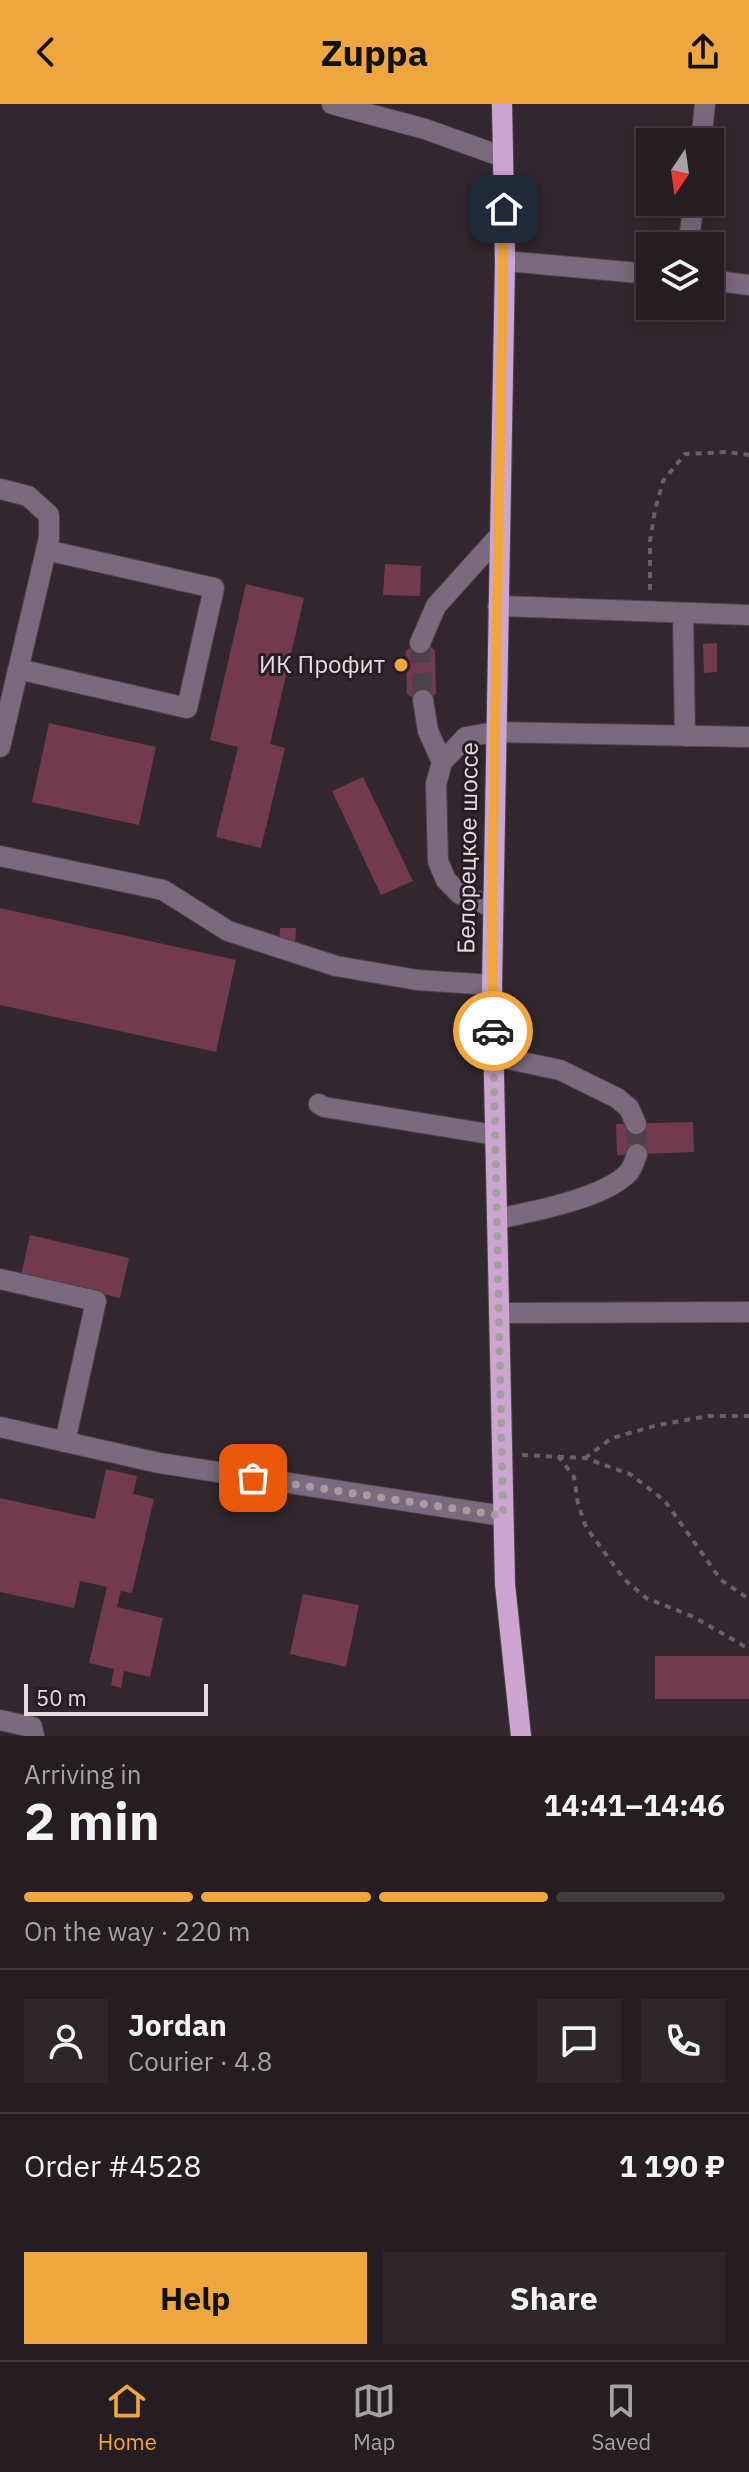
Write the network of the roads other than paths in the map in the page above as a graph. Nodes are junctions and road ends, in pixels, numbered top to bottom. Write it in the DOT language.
graph roads {
  1 [pos="332,104"];
  2 [pos="502,104"];
  3 [pos="705,104"];
  4 [pos="702,128"];
  5 [pos="503,157"];
  6 [pos="505,261"];
  7 [pos="636,273"];
  8 [pos="724,282"];
  9 [pos="749,285"];
  10 [pos="0,489"];
  11 [pos="499,536"];
  12 [pos="46,550"];
  13 [pos="498,606"];
  14 [pos="683,613"];
  15 [pos="749,615"];
  16 [pos="420,643"];
  17 [pos="18,669"];
  18 [pos="423,700"];
  19 [pos="495,732"];
  20 [pos="685,736"];
  21 [pos="749,737"];
  22 [pos="0,747"];
  23 [pos="442,762"];
  24 [pos="0,856"];
  25 [pos="492,907"];
  26 [pos="492,985"];
  27 [pos="493,1056"];
  28 [pos="319,1104"];
  29 [pos="636,1124"];
  30 [pos="495,1135"];
  31 [pos="637,1154"];
  32 [pos="497,1219"];
  33 [pos="0,1279"];
  34 [pos="749,1312"];
  35 [pos="499,1313"];
  36 [pos="0,1427"];
  37 [pos="65,1442"];
  38 [pos="503,1516"];
  39 [pos="0,1720"];
  40 [pos="34,1736"];
  41 [pos="521,1736"];
  1 -- 5 [label="street"];
  2 -- 5 [label="main road, Белорецкое шоссе"];
  3 -- 4 [label="street"];
  5 -- 6 [label="main road, Белорецкое шоссе"];
  6 -- 7 [label="street"];
  6 -- 11 [label="main road, Белорецкое шоссе"];
  8 -- 9 [label="street"];
  10 -- 12 [label="street"];
  11 -- 13 [label="main road, Белорецкое шоссе"];
  11 -- 16 [label="street"];
  12 -- 17 [label="street"];
  12 -- 17 [label="street"];
  13 -- 14 [label="street"];
  13 -- 19 [label="main road, Белорецкое шоссе"];
  14 -- 15 [label="street"];
  14 -- 20 [label="street"];
  17 -- 22 [label="street"];
  18 -- 23 [label="street"];
  19 -- 20 [label="street"];
  19 -- 23 [label="street"];
  19 -- 25 [label="main road, Белорецкое шоссе"];
  20 -- 21 [label="street"];
  23 -- 25 [label="street"];
  24 -- 26 [label="street"];
  25 -- 26 [label="main road, Белорецкое шоссе"];
  26 -- 27 [label="main road, Белорецкое шоссе"];
  27 -- 29 [label="street"];
  27 -- 30 [label="main road, Белорецкое шоссе"];
  28 -- 30 [label="street"];
  30 -- 32 [label="main road, Белорецкое шоссе"];
  31 -- 32 [label="street"];
  32 -- 35 [label="main road, Белорецкое шоссе"];
  33 -- 37 [label="street"];
  34 -- 35 [label="street"];
  35 -- 38 [label="main road, Белорецкое шоссе"];
  36 -- 37 [label="street"];
  37 -- 38 [label="street"];
  38 -- 41 [label="main road, Белорецкое шоссе"];
  39 -- 40 [label="street"];
}
